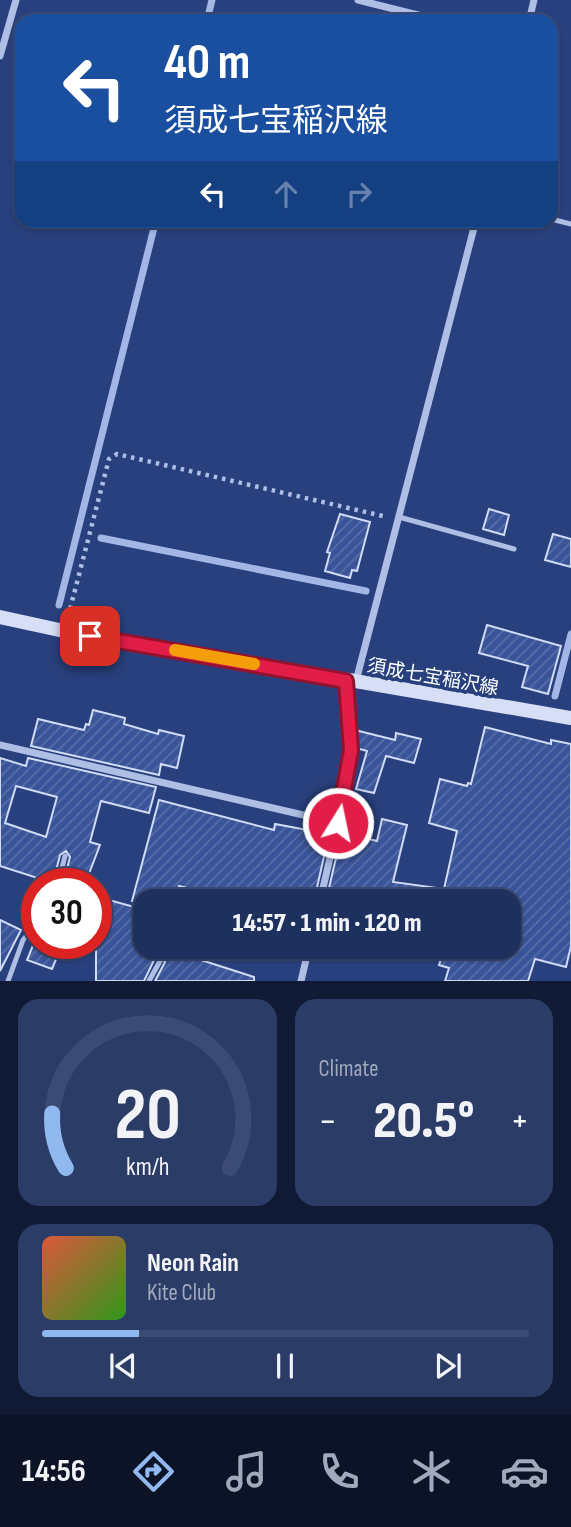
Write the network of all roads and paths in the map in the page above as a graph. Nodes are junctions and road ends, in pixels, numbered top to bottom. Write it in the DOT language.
graph roads {
  1 [pos="16,0"];
  2 [pos="358,0"];
  3 [pos="414,14"];
  4 [pos="0,56"];
  5 [pos="474,228"];
  6 [pos="398,518"];
  7 [pos="513,549"];
  8 [pos="1,622"];
  9 [pos="64,631"];
  10 [pos="351,681"];
  11 [pos="571,718"];
  12 [pos="0,745"];
  13 [pos="338,823"];
  14 [pos="65,856"];
  15 [pos="62,868"];
  16 [pos="323,889"];
  17 [pos="21,945"];
  18 [pos="306,959"];
  19 [pos="160,961"];
  20 [pos="8,981"];
  21 [pos="149,981"];
  22 [pos="301,981"];
  1 -- 4 [label="street"];
  2 -- 3 [label="street"];
  5 -- 6 [label="street"];
  6 -- 7 [label="lane"];
  6 -- 9 [label="path"];
  6 -- 10 [label="street"];
  8 -- 9 [label="main road, 須成七宝稲沢線"];
  9 -- 10 [label="main road, 須成七宝稲沢線"];
  10 -- 11 [label="main road, 須成七宝稲沢線"];
  10 -- 13 [label="street"];
  12 -- 13 [label="street"];
  13 -- 16 [label="street"];
  14 -- 15 [label="lane"];
  17 -- 20 [label="lane"];
  18 -- 22 [label="street"];
  19 -- 21 [label="lane"];
}
